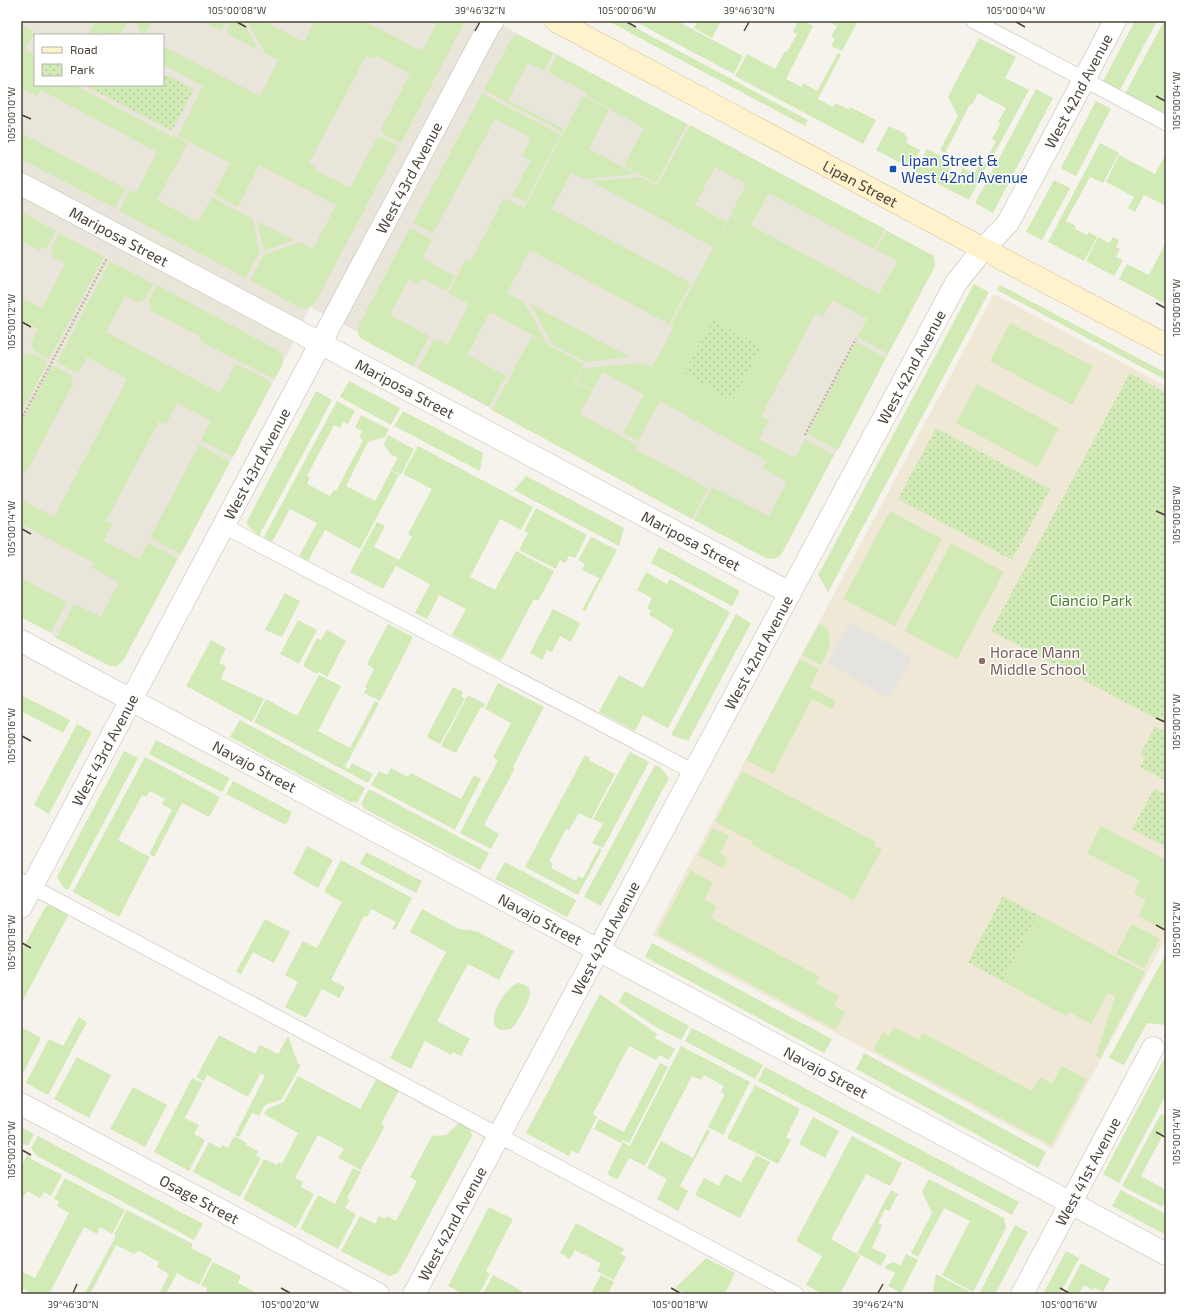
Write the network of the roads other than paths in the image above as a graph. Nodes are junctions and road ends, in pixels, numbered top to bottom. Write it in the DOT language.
graph roads {
  1 [pos="493,21"];
  2 [pos="556,21"];
  3 [pos="974,21"];
  4 [pos="1115,21"];
  5 [pos="1084,80"];
  6 [pos="1166,123"];
  7 [pos="21,184"];
  8 [pos="983,249"];
  9 [pos="321,343"];
  10 [pos="1166,345"];
  11 [pos="224,526"];
  12 [pos="790,593"];
  13 [pos="21,641"];
  14 [pos="131,700"];
  15 [pos="694,772"];
  16 [pos="26,884"];
  17 [pos="21,907"];
  18 [pos="599,950"];
  19 [pos="1159,1046"];
  20 [pos="21,1104"];
  21 [pos="499,1136"];
  22 [pos="1070,1203"];
  23 [pos="1166,1254"];
  24 [pos="378,1294"];
  25 [pos="414,1294"];
  26 [pos="796,1294"];
  27 [pos="1022,1294"];
  1 -- 9 [label="street, West 43rd Avenue"];
  2 -- 8 [label="street, Lipan Street"];
  3 -- 5 [label="lane"];
  4 -- 5 [label="street, West 42nd Avenue"];
  5 -- 6 [label="lane"];
  5 -- 8 [label="street, West 42nd Avenue"];
  7 -- 9 [label="street, Mariposa Street"];
  8 -- 10 [label="street, Lipan Street"];
  8 -- 12 [label="street, West 42nd Avenue"];
  9 -- 11 [label="street, West 43rd Avenue"];
  9 -- 12 [label="street, Mariposa Street"];
  11 -- 14 [label="street, West 43rd Avenue"];
  11 -- 15 [label="lane"];
  12 -- 15 [label="street, West 42nd Avenue"];
  13 -- 14 [label="street, Navajo Street"];
  14 -- 16 [label="street, West 43rd Avenue"];
  14 -- 18 [label="street, Navajo Street"];
  15 -- 18 [label="street, West 42nd Avenue"];
  16 -- 17 [label="street, West 43rd Avenue"];
  16 -- 21 [label="lane"];
  18 -- 21 [label="street, West 42nd Avenue"];
  18 -- 22 [label="street, Navajo Street"];
  19 -- 22 [label="street, West 41st Avenue"];
  20 -- 24 [label="street, Osage Street"];
  21 -- 25 [label="street, West 42nd Avenue"];
  21 -- 26 [label="lane"];
  22 -- 23 [label="street, Navajo Street"];
  22 -- 27 [label="street, West 41st Avenue"];
}
